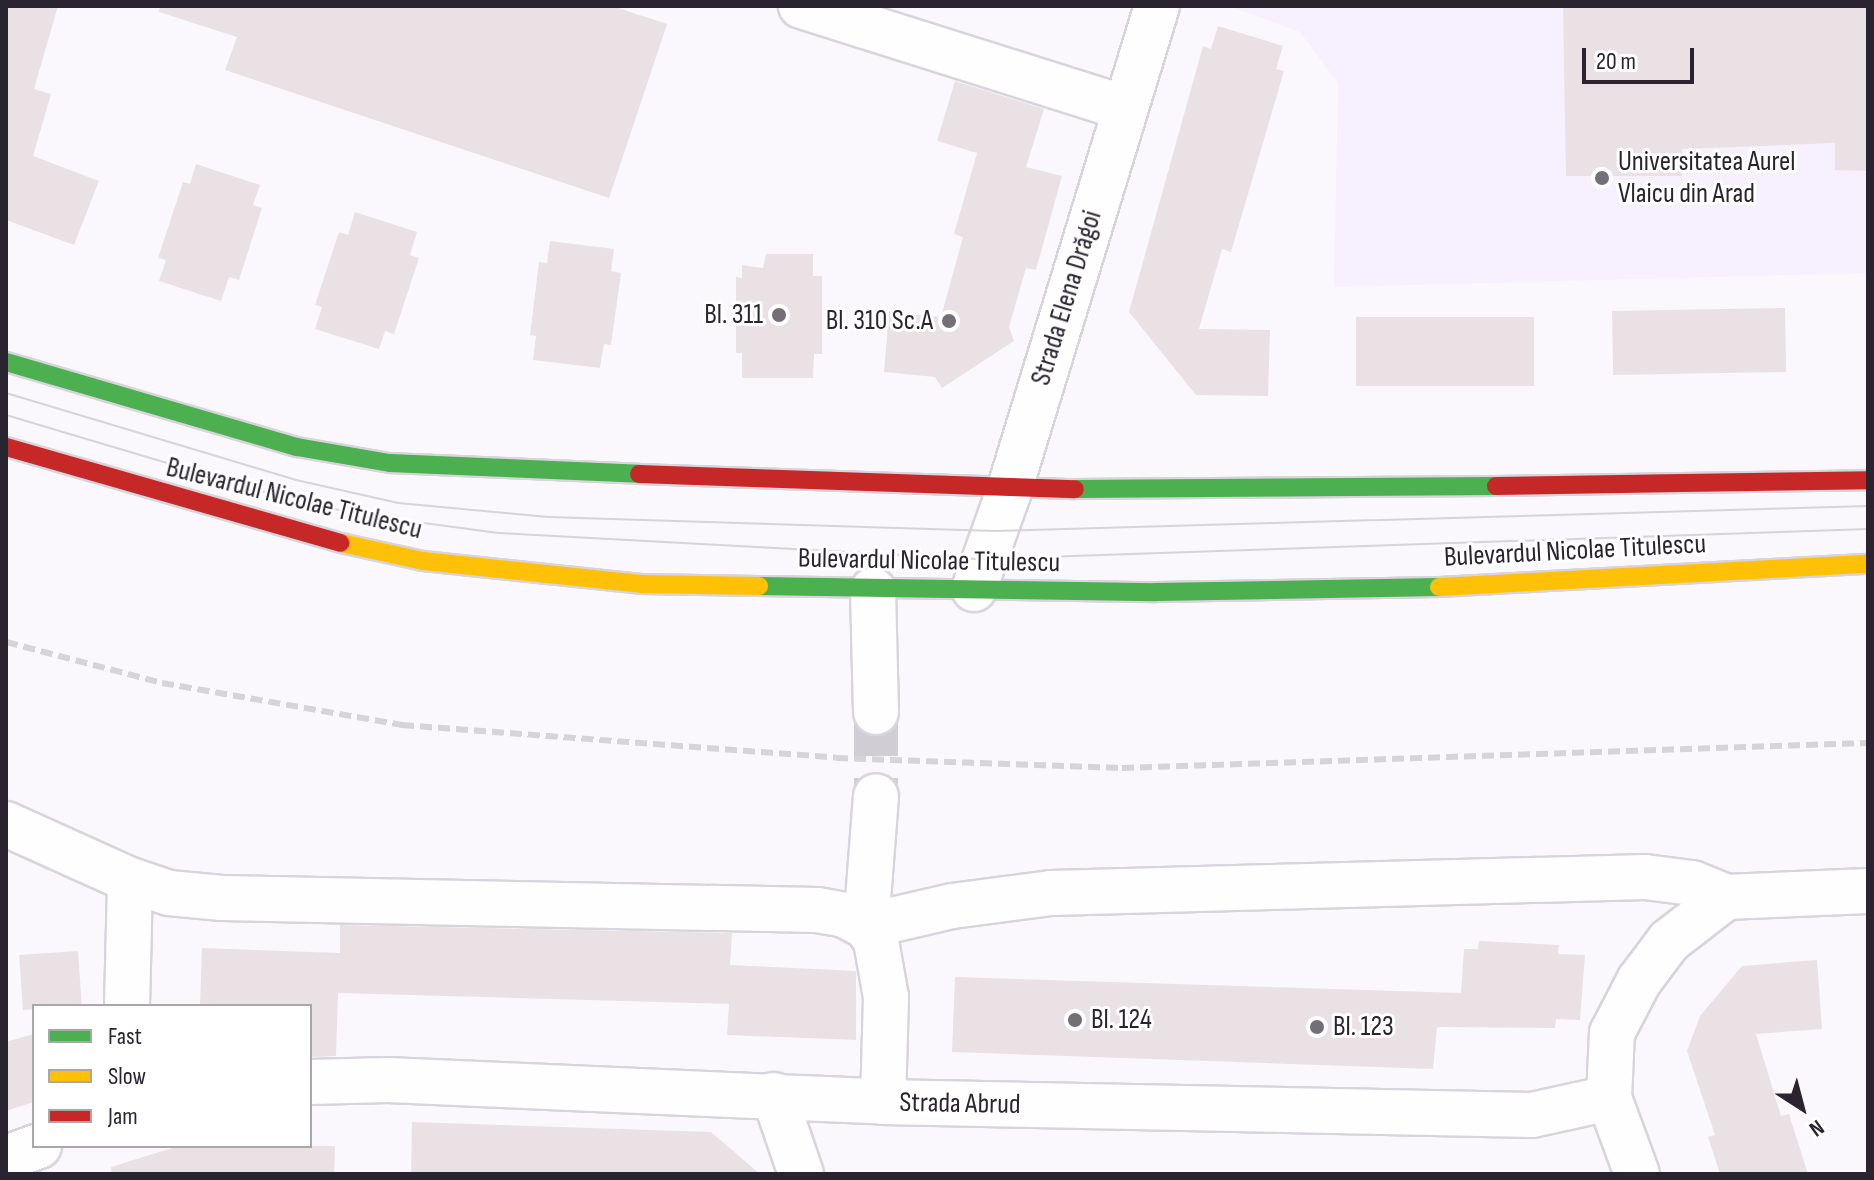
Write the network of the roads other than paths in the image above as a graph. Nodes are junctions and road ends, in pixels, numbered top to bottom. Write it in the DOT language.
graph roads {
  1 [pos="801,6"];
  2 [pos="1157,6"];
  3 [pos="1124,108"];
  4 [pos="6,362"];
  5 [pos="6,447"];
  6 [pos="1868,480"];
  7 [pos="1009,491"];
  8 [pos="1868,564"];
  9 [pos="974,589"];
  10 [pos="873,590"];
  11 [pos="876,712"];
  12 [pos="876,796"];
  13 [pos="6,824"];
  14 [pos="130,880"];
  15 [pos="1852,892"];
  16 [pos="1726,897"];
  17 [pos="866,926"];
  18 [pos="127,1004"];
  19 [pos="312,1082"];
  20 [pos="774,1095"];
  21 [pos="1609,1098"];
  22 [pos="883,1102"];
  23 [pos="34,1148"];
  24 [pos="6,1158"];
  25 [pos="801,1174"];
  26 [pos="1637,1174"];
  1 -- 3 [label="street"];
  2 -- 3 [label="street, Strada Elena Drăgoi"];
  3 -- 7 [label="street, Strada Elena Drăgoi"];
  4 -- 7 [label="main road, Bulevardul Nicolae Titulescu"];
  5 -- 10 [label="main road, Bulevardul Nicolae Titulescu"];
  6 -- 7 [label="main road, Bulevardul Nicolae Titulescu"];
  7 -- 9 [label="street, Strada Elena Drăgoi"];
  8 -- 9 [label="main road, Bulevardul Nicolae Titulescu"];
  9 -- 10 [label="main road, Bulevardul Nicolae Titulescu"];
  10 -- 11 [label="street"];
  12 -- 17 [label="street"];
  13 -- 14 [label="street"];
  14 -- 17 [label="street"];
  14 -- 18 [label="street"];
  15 -- 16 [label="street"];
  16 -- 17 [label="street"];
  16 -- 21 [label="street"];
  17 -- 22 [label="street"];
  19 -- 20 [label="street, Strada Abrud"];
  20 -- 22 [label="street, Strada Abrud"];
  20 -- 25 [label="street"];
  21 -- 22 [label="street, Strada Abrud"];
  21 -- 26 [label="street"];
  23 -- 24 [label="street"];
}
